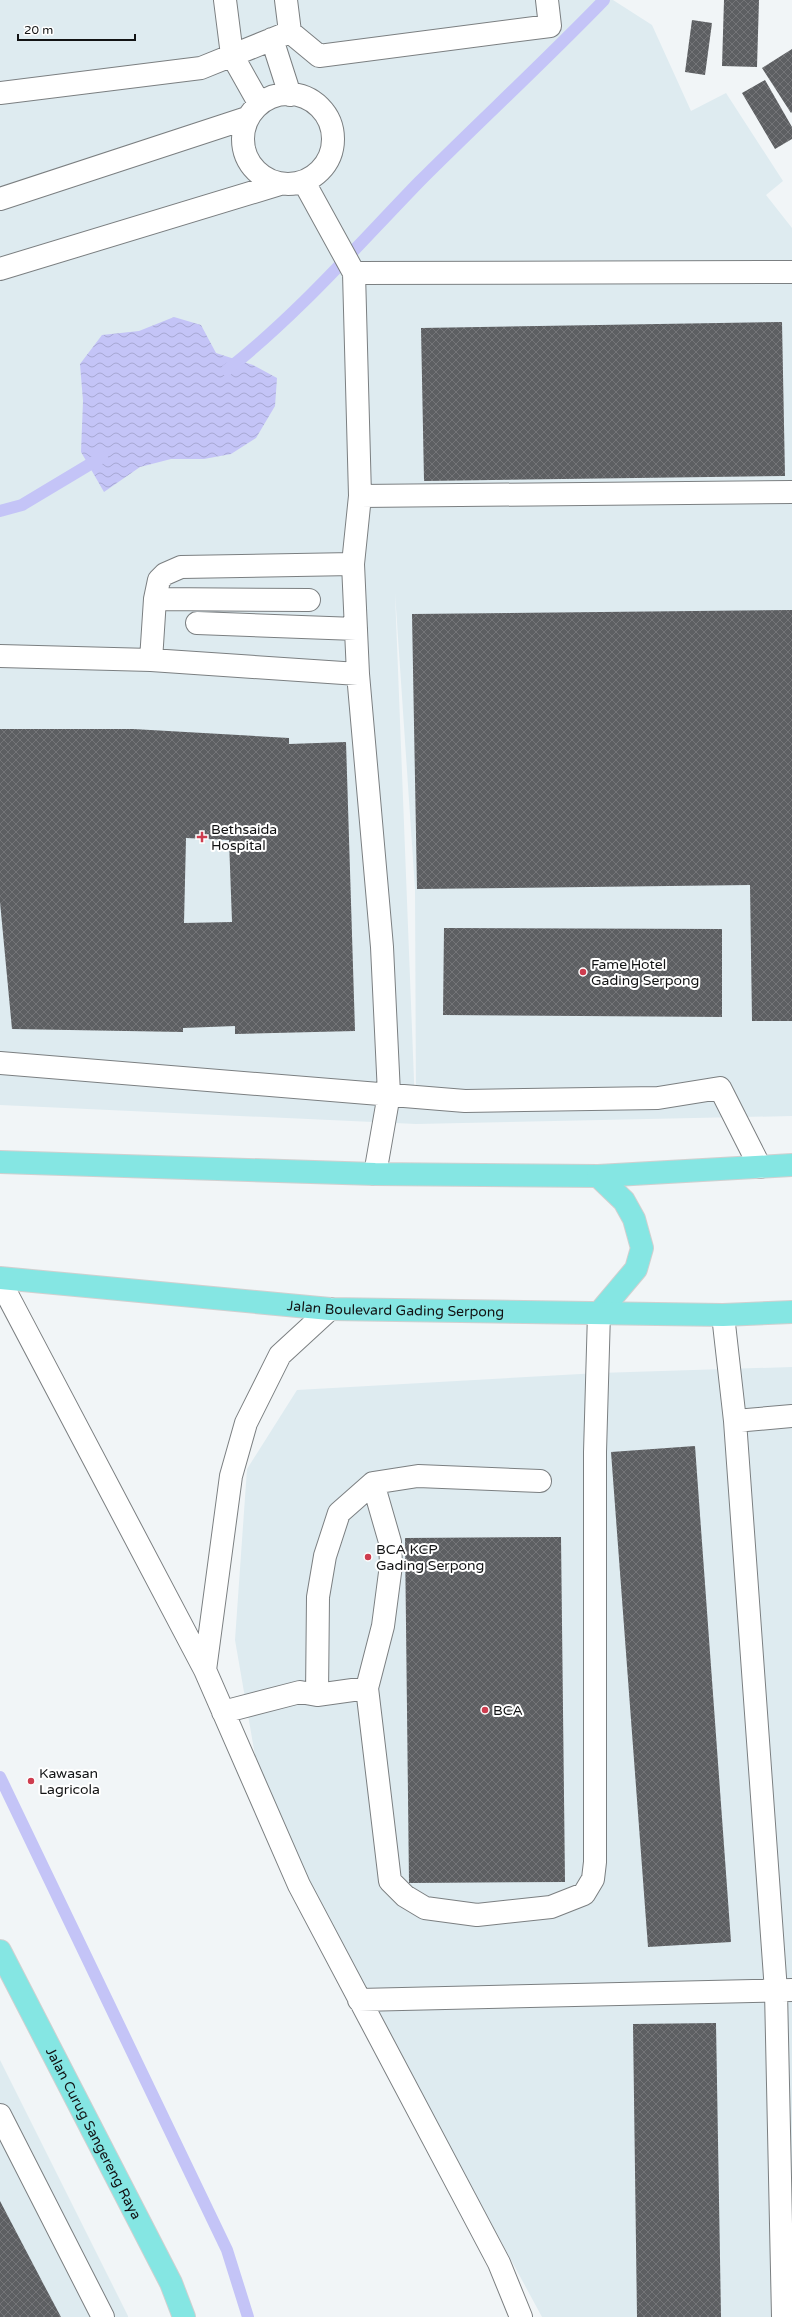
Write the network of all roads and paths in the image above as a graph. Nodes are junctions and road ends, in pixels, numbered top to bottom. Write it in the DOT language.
graph roads {
  1 [pos="225,0"];
  2 [pos="286,0"];
  3 [pos="547,0"];
  4 [pos="281,36"];
  5 [pos="232,55"];
  6 [pos="0,93"];
  7 [pos="290,95"];
  8 [pos="253,111"];
  9 [pos="304,182"];
  10 [pos="280,184"];
  11 [pos="0,199"];
  12 [pos="0,269"];
  13 [pos="792,272"];
  14 [pos="354,273"];
  15 [pos="792,492"];
  16 [pos="360,496"];
  17 [pos="353,564"];
  18 [pos="155,599"];
  19 [pos="309,600"];
  20 [pos="197,623"];
  21 [pos="356,629"];
  22 [pos="0,656"];
  23 [pos="151,660"];
  24 [pos="358,674"];
  25 [pos="0,1063"];
  26 [pos="389,1094"];
  27 [pos="0,1162"];
  28 [pos="792,1165"];
  29 [pos="760,1167"];
  30 [pos="375,1174"];
  31 [pos="598,1176"];
  32 [pos="0,1278"];
  33 [pos="0,1281"];
  34 [pos="330,1309"];
  35 [pos="792,1312"];
  36 [pos="599,1313"];
  37 [pos="723,1315"];
  38 [pos="792,1416"];
  39 [pos="735,1421"];
  40 [pos="540,1481"];
  41 [pos="373,1483"];
  42 [pos="206,1670"];
  43 [pos="368,1688"];
  44 [pos="317,1695"];
  45 [pos="223,1712"];
  46 [pos="0,1951"];
  47 [pos="784,1990"];
  48 [pos="359,2000"];
  49 [pos="0,2115"];
  50 [pos="103,2317"];
  51 [pos="184,2317"];
  52 [pos="521,2317"];
  53 [pos="783,2317"];
  1 -- 5 [label="street"];
  2 -- 4 [label="street"];
  3 -- 4 [label="street"];
  4 -- 5 [label="street"];
  4 -- 7 [label="street"];
  5 -- 6 [label="street"];
  5 -- 8 [label="street"];
  7 -- 8 [label="street"];
  7 -- 9 [label="street"];
  8 -- 10 [label="street"];
  8 -- 11 [label="street"];
  9 -- 10 [label="street"];
  9 -- 14 [label="street"];
  10 -- 12 [label="street"];
  13 -- 14 [label="street"];
  14 -- 16 [label="street"];
  15 -- 16 [label="street"];
  16 -- 17 [label="street"];
  17 -- 18 [label="street"];
  17 -- 21 [label="street"];
  18 -- 19 [label="street"];
  18 -- 23 [label="street"];
  20 -- 21 [label="street"];
  21 -- 24 [label="street"];
  22 -- 23 [label="street"];
  23 -- 24 [label="street"];
  24 -- 26 [label="street"];
  25 -- 26 [label="street"];
  26 -- 29 [label="street"];
  26 -- 30 [label="street"];
  27 -- 30 [label="main road"];
  28 -- 29 [label="main road"];
  29 -- 31 [label="main road"];
  30 -- 31 [label="main road"];
  31 -- 36 [label="main road"];
  32 -- 34 [label="main road, Jalan Boulevard Gading Serpong"];
  33 -- 42 [label="street"];
  34 -- 36 [label="main road, Jalan Boulevard Gading Serpong"];
  34 -- 42 [label="street"];
  35 -- 37 [label="main road, Jalan Boulevard Gading Serpong"];
  36 -- 37 [label="main road, Jalan Boulevard Gading Serpong"];
  36 -- 43 [label="street"];
  37 -- 39 [label="street"];
  38 -- 39 [label="street"];
  39 -- 47 [label="street"];
  40 -- 41 [label="street"];
  41 -- 43 [label="street"];
  41 -- 44 [label="street"];
  42 -- 45 [label="street"];
  43 -- 44 [label="street"];
  44 -- 45 [label="street"];
  45 -- 48 [label="street"];
  46 -- 51 [label="main road, Jalan Curug Sangereng Raya"];
  47 -- 48 [label="street"];
  47 -- 53 [label="street"];
  48 -- 52 [label="street"];
  49 -- 50 [label="street"];
}
